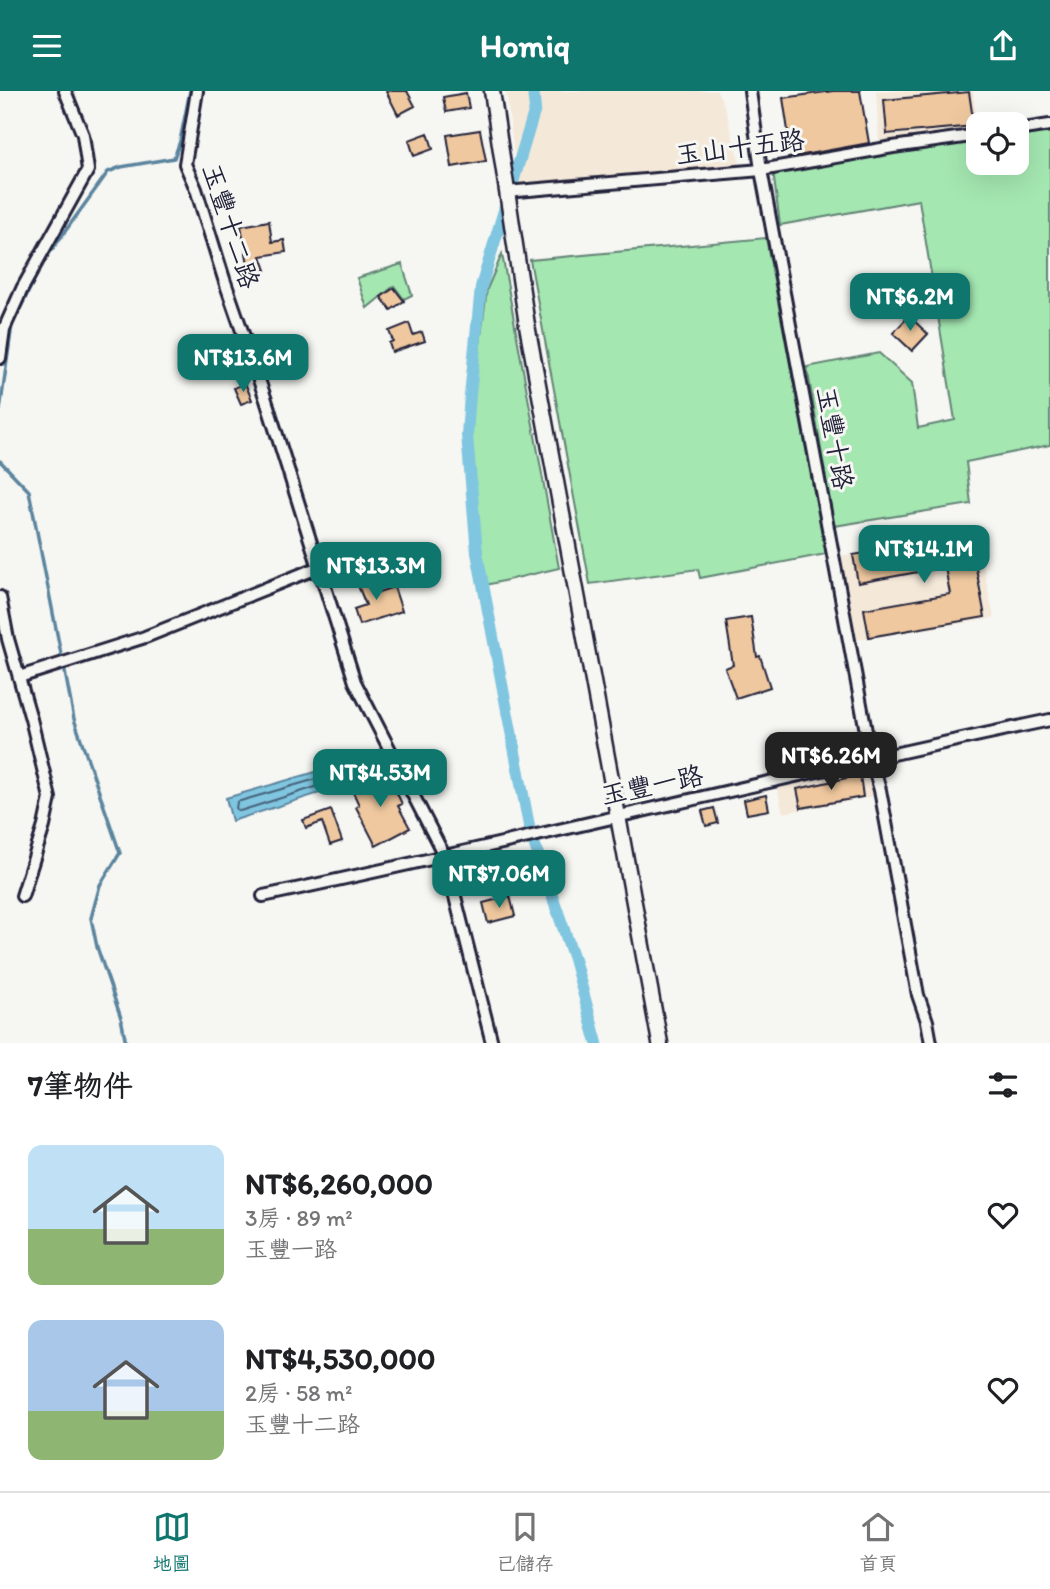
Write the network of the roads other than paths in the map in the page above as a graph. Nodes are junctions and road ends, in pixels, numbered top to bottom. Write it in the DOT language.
graph roads {
  1 [pos="65,91"];
  2 [pos="197,91"];
  3 [pos="492,91"];
  4 [pos="750,91"];
  5 [pos="1050,125"];
  6 [pos="1029,128"];
  7 [pos="966,137"];
  8 [pos="761,170"];
  9 [pos="506,193"];
  10 [pos="0,358"];
  11 [pos="317,568"];
  12 [pos="0,597"];
  13 [pos="19,677"];
  14 [pos="1050,720"];
  15 [pos="871,758"];
  16 [pos="618,815"];
  17 [pos="445,857"];
  18 [pos="22,896"];
  19 [pos="263,896"];
  20 [pos="492,1043"];
  21 [pos="660,1043"];
  22 [pos="931,1043"];
  1 -- 10 [label="street"];
  2 -- 11 [label="street, 玉豐十二路"];
  3 -- 9 [label="main road"];
  4 -- 8 [label="street, 玉豐十路"];
  5 -- 6 [label="street"];
  7 -- 8 [label="street, 玉山十五路"];
  8 -- 9 [label="street, 玉山十五路"];
  8 -- 15 [label="street, 玉豐十路"];
  9 -- 16 [label="main road"];
  11 -- 13 [label="street"];
  11 -- 17 [label="street, 玉豐十二路"];
  12 -- 13 [label="street"];
  13 -- 18 [label="street"];
  14 -- 15 [label="street, 玉豐一路"];
  15 -- 16 [label="street, 玉豐一路"];
  15 -- 22 [label="street, 玉豐十路"];
  16 -- 17 [label="street, 玉豐一路"];
  16 -- 21 [label="main road"];
  17 -- 19 [label="street, 玉豐一路"];
  17 -- 20 [label="street, 玉豐十二路"];
}
